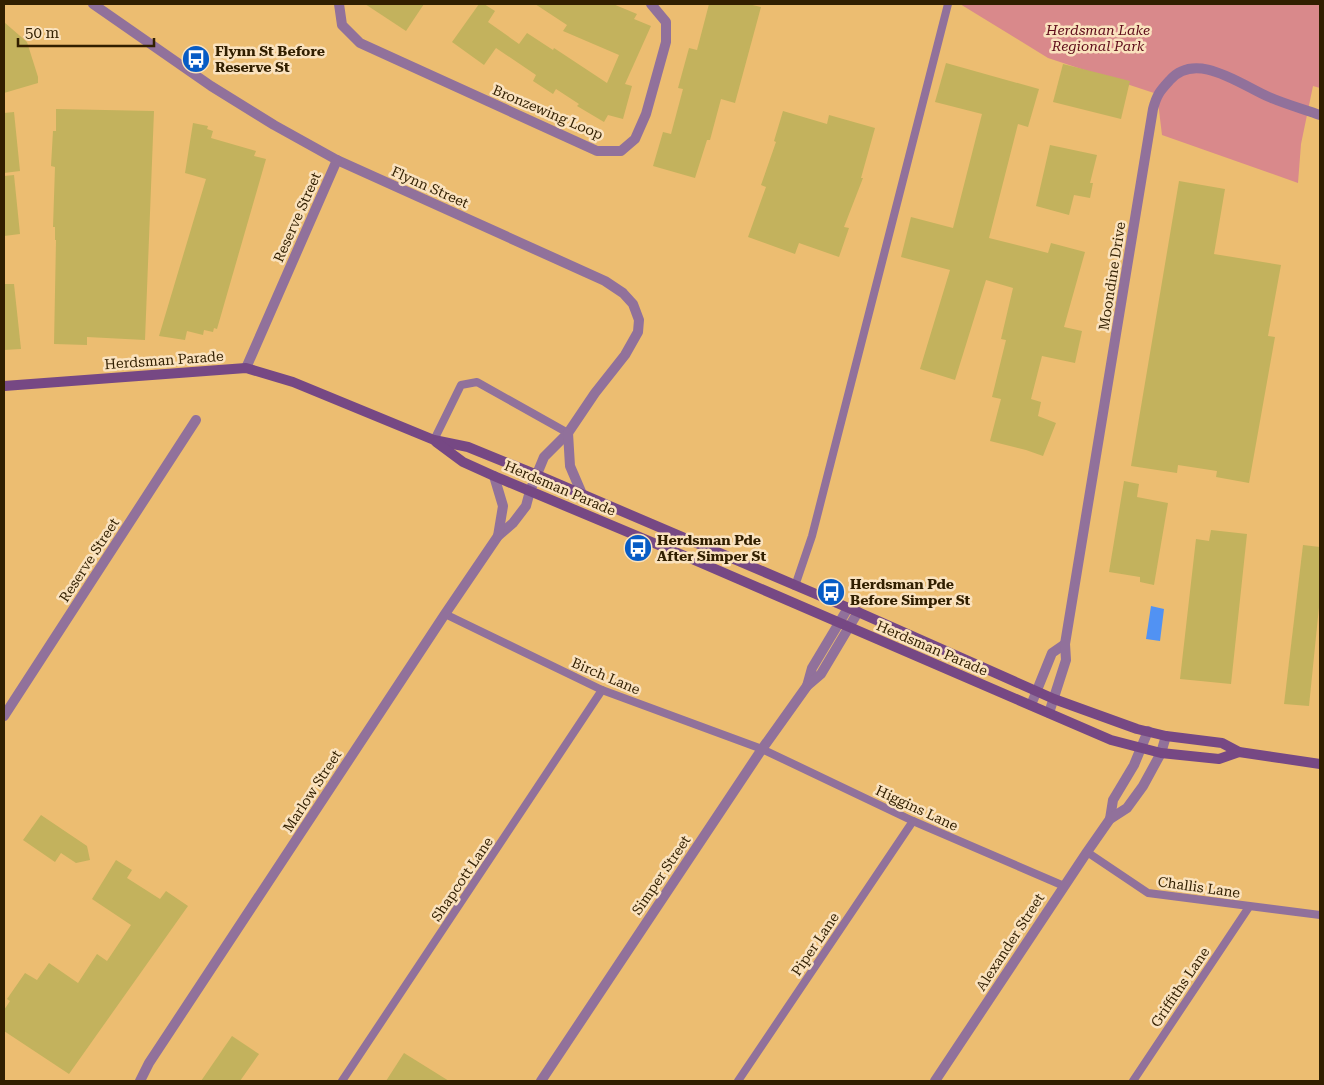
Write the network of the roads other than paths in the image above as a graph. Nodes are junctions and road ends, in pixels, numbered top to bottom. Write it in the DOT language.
graph roads {
  1 [pos="93,4"];
  2 [pos="339,4"];
  3 [pos="651,4"];
  4 [pos="948,4"];
  5 [pos="1320,114"];
  6 [pos="337,160"];
  7 [pos="246,368"];
  8 [pos="4,386"];
  9 [pos="196,420"];
  10 [pos="568,433"];
  11 [pos="434,440"];
  12 [pos="537,475"];
  13 [pos="494,476"];
  14 [pos="530,491"];
  15 [pos="582,494"];
  16 [pos="498,536"];
  17 [pos="795,586"];
  18 [pos="848,608"];
  19 [pos="858,612"];
  20 [pos="445,614"];
  21 [pos="838,623"];
  22 [pos="849,628"];
  23 [pos="1065,644"];
  24 [pos="807,686"];
  25 [pos="602,690"];
  26 [pos="1036,691"];
  27 [pos="1054,699"];
  28 [pos="1030,705"];
  29 [pos="1049,712"];
  30 [pos="4,716"];
  31 [pos="1148,731"];
  32 [pos="1166,736"];
  33 [pos="762,748"];
  34 [pos="1142,748"];
  35 [pos="1239,752"];
  36 [pos="1161,753"];
  37 [pos="1320,764"];
  38 [pos="1110,819"];
  39 [pos="913,821"];
  40 [pos="1087,852"];
  41 [pos="1064,886"];
  42 [pos="1249,907"];
  43 [pos="1320,915"];
  44 [pos="149,1063"];
  45 [pos="133,1081"];
  46 [pos="140,1081"];
  47 [pos="342,1081"];
  48 [pos="541,1081"];
  49 [pos="738,1081"];
  50 [pos="935,1081"];
  51 [pos="1133,1081"];
  1 -- 6 [label="street, Flynn Street"];
  2 -- 3 [label="street, Bronzewing Loop"];
  4 -- 17 [label="lane"];
  5 -- 23 [label="street, Moondine Drive"];
  6 -- 7 [label="street, Reserve Street"];
  6 -- 10 [label="street, Flynn Street"];
  7 -- 8 [label="main road, Herdsman Parade"];
  7 -- 11 [label="main road, Herdsman Parade"];
  9 -- 30 [label="street, Reserve Street"];
  10 -- 11 [label="lane"];
  10 -- 12 [label="street, Flynn Street"];
  10 -- 15 [label="street"];
  11 -- 12 [label="main road, Herdsman Parade"];
  11 -- 13 [label="main road, Herdsman Parade"];
  12 -- 14 [label="street, Flynn Street"];
  12 -- 15 [label="main road, Herdsman Parade"];
  13 -- 14 [label="main road, Herdsman Parade"];
  13 -- 16 [label="street, Marlow Street"];
  14 -- 16 [label="street, Marlow Street"];
  14 -- 21 [label="main road, Herdsman Parade"];
  15 -- 17 [label="main road, Herdsman Parade"];
  16 -- 20 [label="street, Marlow Street"];
  17 -- 18 [label="main road, Herdsman Parade"];
  18 -- 19 [label="main road, Herdsman Parade"];
  18 -- 21 [label="street, Simper Street"];
  19 -- 22 [label="street, Simper Street"];
  19 -- 26 [label="main road, Herdsman Parade"];
  20 -- 25 [label="lane, Birch Lane"];
  20 -- 44 [label="street, Marlow Street"];
  21 -- 22 [label="main road, Herdsman Parade"];
  21 -- 24 [label="street, Simper Street"];
  22 -- 24 [label="street, Simper Street"];
  22 -- 28 [label="main road, Herdsman Parade"];
  23 -- 26 [label="street"];
  23 -- 27 [label="street, Moondine Drive"];
  24 -- 33 [label="street, Simper Street"];
  25 -- 33 [label="lane, Birch Lane"];
  25 -- 47 [label="lane, Shapcott Lane"];
  26 -- 27 [label="main road, Herdsman Parade"];
  26 -- 28 [label="street"];
  27 -- 29 [label="street, Moondine Drive"];
  27 -- 31 [label="main road, Herdsman Parade"];
  28 -- 29 [label="main road, Herdsman Parade"];
  29 -- 34 [label="main road, Herdsman Parade"];
  31 -- 32 [label="main road, Herdsman Parade"];
  31 -- 34 [label="street, Alexander Street"];
  32 -- 35 [label="main road, Herdsman Parade"];
  32 -- 36 [label="street, Alexander Street"];
  33 -- 39 [label="lane, Higgins Lane"];
  33 -- 48 [label="street, Simper Street"];
  34 -- 36 [label="main road, Herdsman Parade"];
  34 -- 38 [label="street, Alexander Street"];
  35 -- 36 [label="main road, Herdsman Parade"];
  35 -- 37 [label="main road, Herdsman Parade"];
  36 -- 38 [label="street, Alexander Street"];
  38 -- 40 [label="street, Alexander Street"];
  39 -- 41 [label="lane, Higgins Lane"];
  39 -- 49 [label="lane, Piper Lane"];
  40 -- 41 [label="street, Alexander Street"];
  40 -- 42 [label="lane, Challis Lane"];
  41 -- 50 [label="street, Alexander Street"];
  42 -- 43 [label="lane, Challis Lane"];
  42 -- 51 [label="lane, Griffiths Lane"];
  44 -- 45 [label="street, Marlow Street"];
  44 -- 46 [label="street, Marlow Street"];
}
